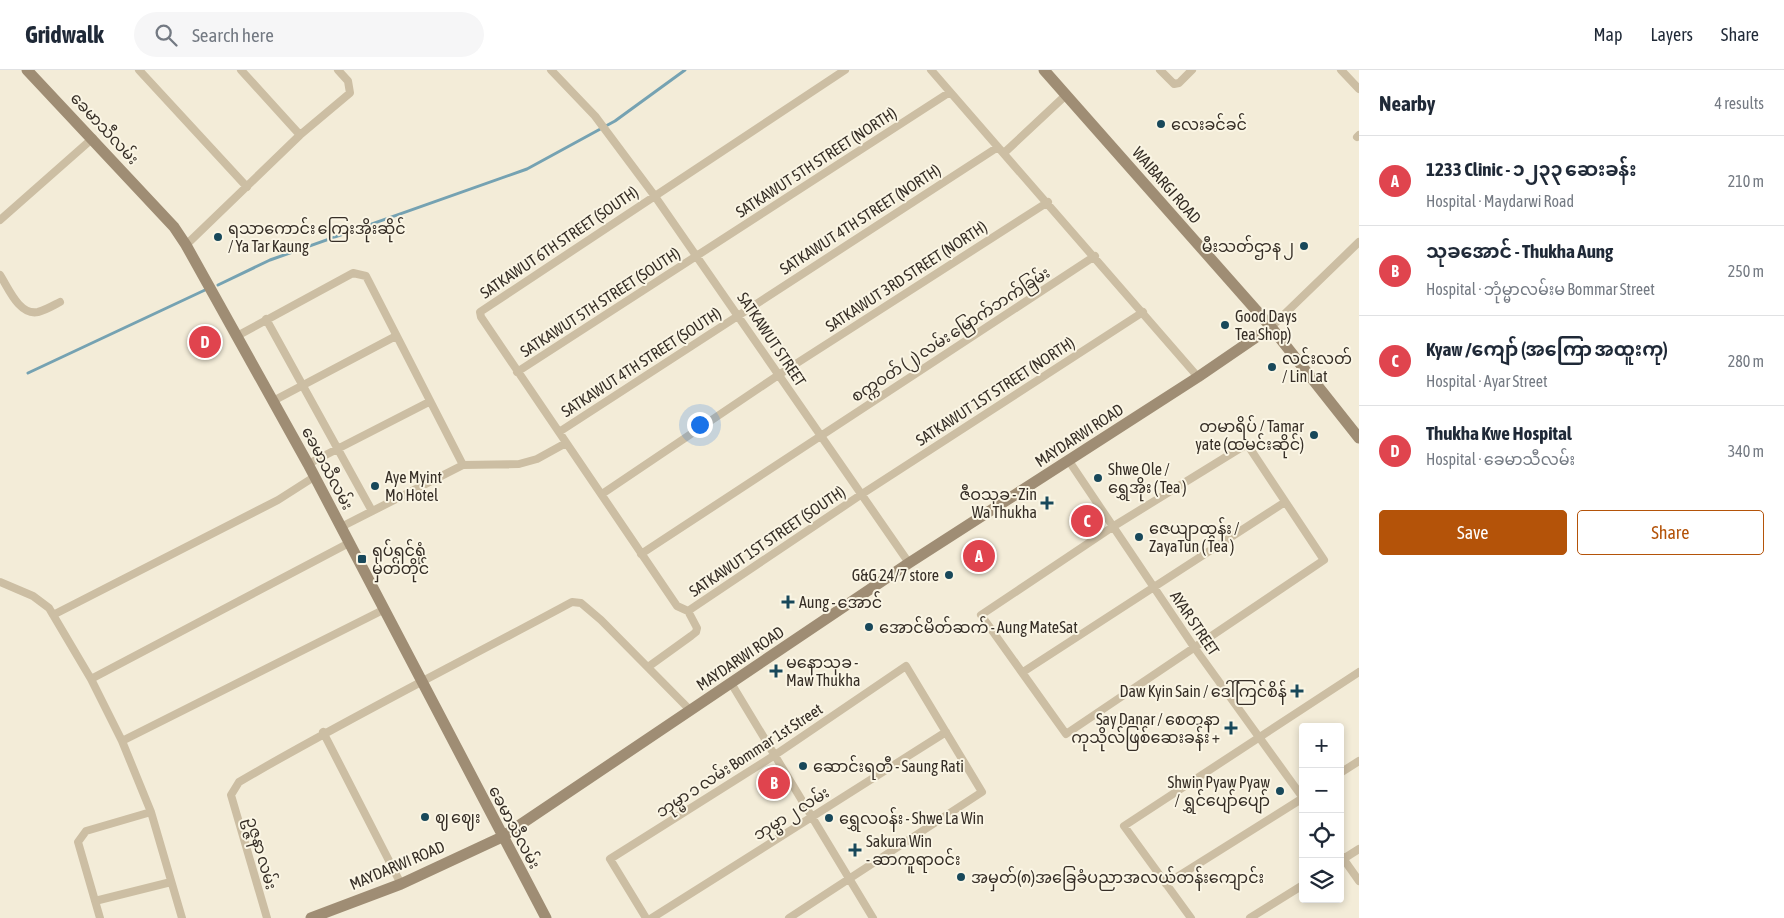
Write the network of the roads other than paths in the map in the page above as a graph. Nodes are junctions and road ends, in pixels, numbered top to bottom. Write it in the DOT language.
graph roads {
  1 [pos="139,70"];
  2 [pos="241,70"];
  3 [pos="338,70"];
  4 [pos="551,70"];
  5 [pos="845,70"];
  6 [pos="931,70"];
  7 [pos="1160,70"];
  8 [pos="1192,70"];
  9 [pos="1341,70"];
  10 [pos="36,72"];
  11 [pos="1049,72"];
  12 [pos="1359,90"];
  13 [pos="950,92"];
  14 [pos="1066,95"];
  15 [pos="300,135"];
  16 [pos="93,138"];
  17 [pos="998,147"];
  18 [pos="1004,153"];
  19 [pos="247,187"];
  20 [pos="654,195"];
  21 [pos="1048,202"];
  22 [pos="0,220"];
  23 [pos="1359,242"];
  24 [pos="186,245"];
  25 [pos="697,255"];
  26 [pos="1095,256"];
  27 [pos="0,274"];
  28 [pos="60,302"];
  29 [pos="1143,312"];
  30 [pos="739,314"];
  31 [pos="266,319"];
  32 [pos="1271,327"];
  33 [pos="237,336"];
  34 [pos="396,336"];
  35 [pos="517,372"];
  36 [pos="780,374"];
  37 [pos="1198,377"];
  38 [pos="303,386"];
  39 [pos="273,401"];
  40 [pos="429,402"];
  41 [pos="559,432"];
  42 [pos="821,437"];
  43 [pos="1359,438"];
  44 [pos="566,442"];
  45 [pos="338,448"];
  46 [pos="1069,461"];
  47 [pos="308,464"];
  48 [pos="463,465"];
  49 [pos="314,477"];
  50 [pos="602,494"];
  51 [pos="862,494"];
  52 [pos="1285,502"];
  53 [pos="372,511"];
  54 [pos="1114,526"];
  55 [pos="341,527"];
  56 [pos="349,543"];
  57 [pos="642,554"];
  58 [pos="909,563"];
  59 [pos="3,583"];
  60 [pos="1155,588"];
  61 [pos="385,609"];
  62 [pos="688,611"];
  63 [pos="54,615"];
  64 [pos="1194,647"];
  65 [pos="648,667"];
  66 [pos="1023,672"];
  67 [pos="1359,672"];
  68 [pos="91,679"];
  69 [pos="423,683"];
  70 [pos="731,683"];
  71 [pos="690,710"];
  72 [pos="324,732"];
  73 [pos="946,732"];
  74 [pos="1259,738"];
  75 [pos="122,741"];
  76 [pos="775,755"];
  77 [pos="1359,761"];
  78 [pos="1344,770"];
  79 [pos="1299,793"];
  80 [pos="1299,801"];
  81 [pos="151,812"];
  82 [pos="812,816"];
  83 [pos="502,837"];
  84 [pos="1359,849"];
  85 [pos="1344,856"];
  86 [pos="1344,862"];
  87 [pos="849,880"];
  88 [pos="1359,881"];
  89 [pos="171,882"];
  90 [pos="401,884"];
  91 [pos="1166,884"];
  92 [pos="1299,887"];
  93 [pos="95,901"];
  94 [pos="100,918"];
  95 [pos="182,918"];
  96 [pos="267,918"];
  97 [pos="310,918"];
  98 [pos="546,918"];
  99 [pos="646,918"];
  100 [pos="652,918"];
  101 [pos="788,918"];
  102 [pos="872,918"];
  103 [pos="1191,918"];
  104 [pos="1250,918"];
  1 -- 19 [label="street"];
  2 -- 15 [label="street"];
  3 -- 15 [label="street"];
  4 -- 20 [label="street, SATKAWUT STREET"];
  5 -- 20 [label="street, SATKAWUT 6TH STREET (SOUTH)"];
  6 -- 13 [label="street"];
  7 -- 8 [label="street"];
  9 -- 12 [label="street"];
  10 -- 16 [label="street, ခေမာသီလမ်း"];
  11 -- 14 [label="street, WAIBARGI ROAD"];
  13 -- 17 [label="street"];
  13 -- 25 [label="street, SATKAWUT 5TH STREET (NORTH)"];
  14 -- 18 [label="street"];
  14 -- 32 [label="street, WAIBARGI ROAD"];
  15 -- 19 [label="street"];
  16 -- 22 [label="street"];
  16 -- 24 [label="street, ခေမာသီလမ်း"];
  17 -- 18 [label="street"];
  17 -- 30 [label="street, SATKAWUT 4TH STREET (NORTH)"];
  18 -- 21 [label="street"];
  19 -- 24 [label="street"];
  20 -- 25 [label="street, SATKAWUT STREET"];
  20 -- 35 [label="street, SATKAWUT 6TH STREET (SOUTH)"];
  21 -- 26 [label="street"];
  21 -- 36 [label="street, SATKAWUT 3RD STREET (NORTH)"];
  23 -- 32 [label="street"];
  24 -- 33 [label="street, ခေမာသီလမ်း"];
  25 -- 30 [label="street, SATKAWUT STREET"];
  25 -- 35 [label="street, SATKAWUT 5TH STREET (SOUTH)"];
  26 -- 29 [label="street"];
  26 -- 42 [label="street, စက္ကဝတ် (၂) လမ်း မြောက်ဘက်ခြမ်း"];
  27 -- 28 [label="street"];
  29 -- 37 [label="street"];
  29 -- 51 [label="street, SATKAWUT 1ST STREET (NORTH)"];
  30 -- 36 [label="street, SATKAWUT STREET"];
  30 -- 41 [label="street, SATKAWUT 4TH STREET (SOUTH)"];
  31 -- 33 [label="street"];
  31 -- 34 [label="street"];
  31 -- 38 [label="street"];
  32 -- 37 [label="street, MAYDARWI ROAD"];
  32 -- 43 [label="street, WAIBARGI ROAD"];
  33 -- 39 [label="street, ခေမာသီလမ်း"];
  34 -- 38 [label="street"];
  34 -- 40 [label="street"];
  35 -- 41 [label="street"];
  36 -- 42 [label="street, SATKAWUT STREET"];
  36 -- 50 [label="street, SATKAWUT 3RD STREET (NORTH)"];
  37 -- 46 [label="street, MAYDARWI ROAD"];
  38 -- 39 [label="street"];
  38 -- 45 [label="street"];
  39 -- 47 [label="street, ခေမာသီလမ်း"];
  40 -- 45 [label="street"];
  40 -- 48 [label="street"];
  41 -- 44 [label="street"];
  42 -- 51 [label="street, SATKAWUT STREET"];
  42 -- 57 [label="street, စက္ကဝတ် (၂) လမ်း မြောက်ဘက်ခြမ်း"];
  44 -- 48 [label="street"];
  44 -- 50 [label="street"];
  45 -- 47 [label="street"];
  45 -- 53 [label="street"];
  46 -- 54 [label="street, AYAR STREET"];
  46 -- 58 [label="street, MAYDARWI ROAD"];
  47 -- 49 [label="street, ခေမာသီလမ်း"];
  48 -- 53 [label="street"];
  49 -- 55 [label="street, ခေမာသီလမ်း"];
  49 -- 63 [label="street"];
  50 -- 57 [label="street"];
  51 -- 58 [label="street, SATKAWUT STREET"];
  51 -- 62 [label="street, SATKAWUT 1ST STREET (SOUTH)"];
  52 -- 54 [label="street"];
  52 -- 60 [label="street"];
  52 -- 64 [label="street"];
  53 -- 55 [label="street"];
  54 -- 60 [label="street, AYAR STREET"];
  54 -- 66 [label="street"];
  55 -- 56 [label="street, ခေမာသီလမ်း"];
  56 -- 61 [label="street, ခေမာသီလမ်း"];
  56 -- 68 [label="street"];
  57 -- 62 [label="street"];
  58 -- 70 [label="street, MAYDARWI ROAD"];
  59 -- 63 [label="street"];
  60 -- 64 [label="street, AYAR STREET"];
  60 -- 66 [label="street"];
  61 -- 69 [label="street, ခေမာသီလမ်း"];
  61 -- 75 [label="street"];
  62 -- 65 [label="street"];
  63 -- 68 [label="street"];
  64 -- 66 [label="street"];
  64 -- 74 [label="street, AYAR STREET"];
  65 -- 69 [label="street"];
  65 -- 71 [label="street"];
  67 -- 74 [label="street"];
  68 -- 75 [label="street"];
  69 -- 72 [label="street"];
  69 -- 83 [label="street, ခေမာသီလမ်း"];
  70 -- 71 [label="street, MAYDARWI ROAD"];
  70 -- 76 [label="street"];
  71 -- 83 [label="street, MAYDARWI ROAD"];
  72 -- 90 [label="street"];
  72 -- 96 [label="street, ဥဇ္ဇနာ လမ်း"];
  73 -- 76 [label="street, ဘုမ္မာ ၁ လမ်း Bommar 1st Street"];
  73 -- 82 [label="street, ဘုမ္မာ ၂ လမ်း"];
  73 -- 87 [label="street"];
  74 -- 79 [label="street, AYAR STREET"];
  74 -- 91 [label="street"];
  75 -- 81 [label="street"];
  76 -- 82 [label="street"];
  76 -- 99 [label="street, ဘုမ္မာ ၁ လမ်း Bommar 1st Street"];
  77 -- 78 [label="street"];
  80 -- 91 [label="street"];
  81 -- 89 [label="street"];
  81 -- 93 [label="street"];
  82 -- 87 [label="street"];
  82 -- 100 [label="street, ဘုမ္မာ ၂ လမ်း"];
  83 -- 90 [label="street, MAYDARWI ROAD"];
  83 -- 98 [label="street, ခေမာသီလမ်း"];
  84 -- 85 [label="street"];
  86 -- 88 [label="street"];
  87 -- 101 [label="street"];
  87 -- 102 [label="street"];
  89 -- 93 [label="street"];
  89 -- 95 [label="street"];
  90 -- 97 [label="street, MAYDARWI ROAD"];
  91 -- 103 [label="street"];
  92 -- 104 [label="street"];
  93 -- 94 [label="street"];
}
